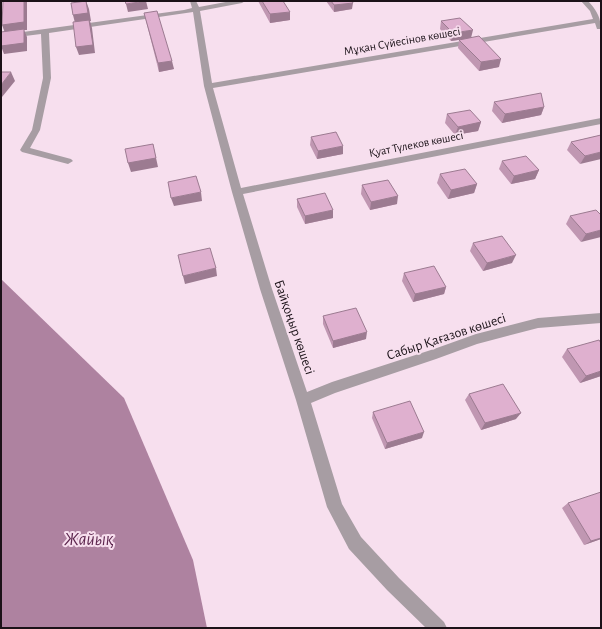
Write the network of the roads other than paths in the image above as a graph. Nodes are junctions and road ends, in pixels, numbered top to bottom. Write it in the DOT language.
graph roads {
  1 [pos="242,1"];
  2 [pos="584,1"];
  3 [pos="194,5"];
  4 [pos="600,23"];
  5 [pos="45,31"];
  6 [pos="1,37"];
  7 [pos="208,86"];
  8 [pos="601,121"];
  9 [pos="68,161"];
  10 [pos="236,192"];
  11 [pos="601,318"];
  12 [pos="303,400"];
  13 [pos="438,628"];
  1 -- 3 [label="street"];
  2 -- 4 [label="street"];
  3 -- 5 [label="street"];
  3 -- 7 [label="street, Байқоңыр көшесi"];
  4 -- 7 [label="street, Мұқан Сүйесінов көшесі"];
  5 -- 6 [label="street"];
  5 -- 9 [label="street"];
  7 -- 10 [label="street, Байқоңыр көшесi"];
  8 -- 10 [label="street, Қуат Түлеков көшесі"];
  10 -- 12 [label="street, Байқоңыр көшесi"];
  11 -- 12 [label="street, Сабыр Қағазов көшесі"];
  12 -- 13 [label="street, Байқоңыр көшесi"];
}
